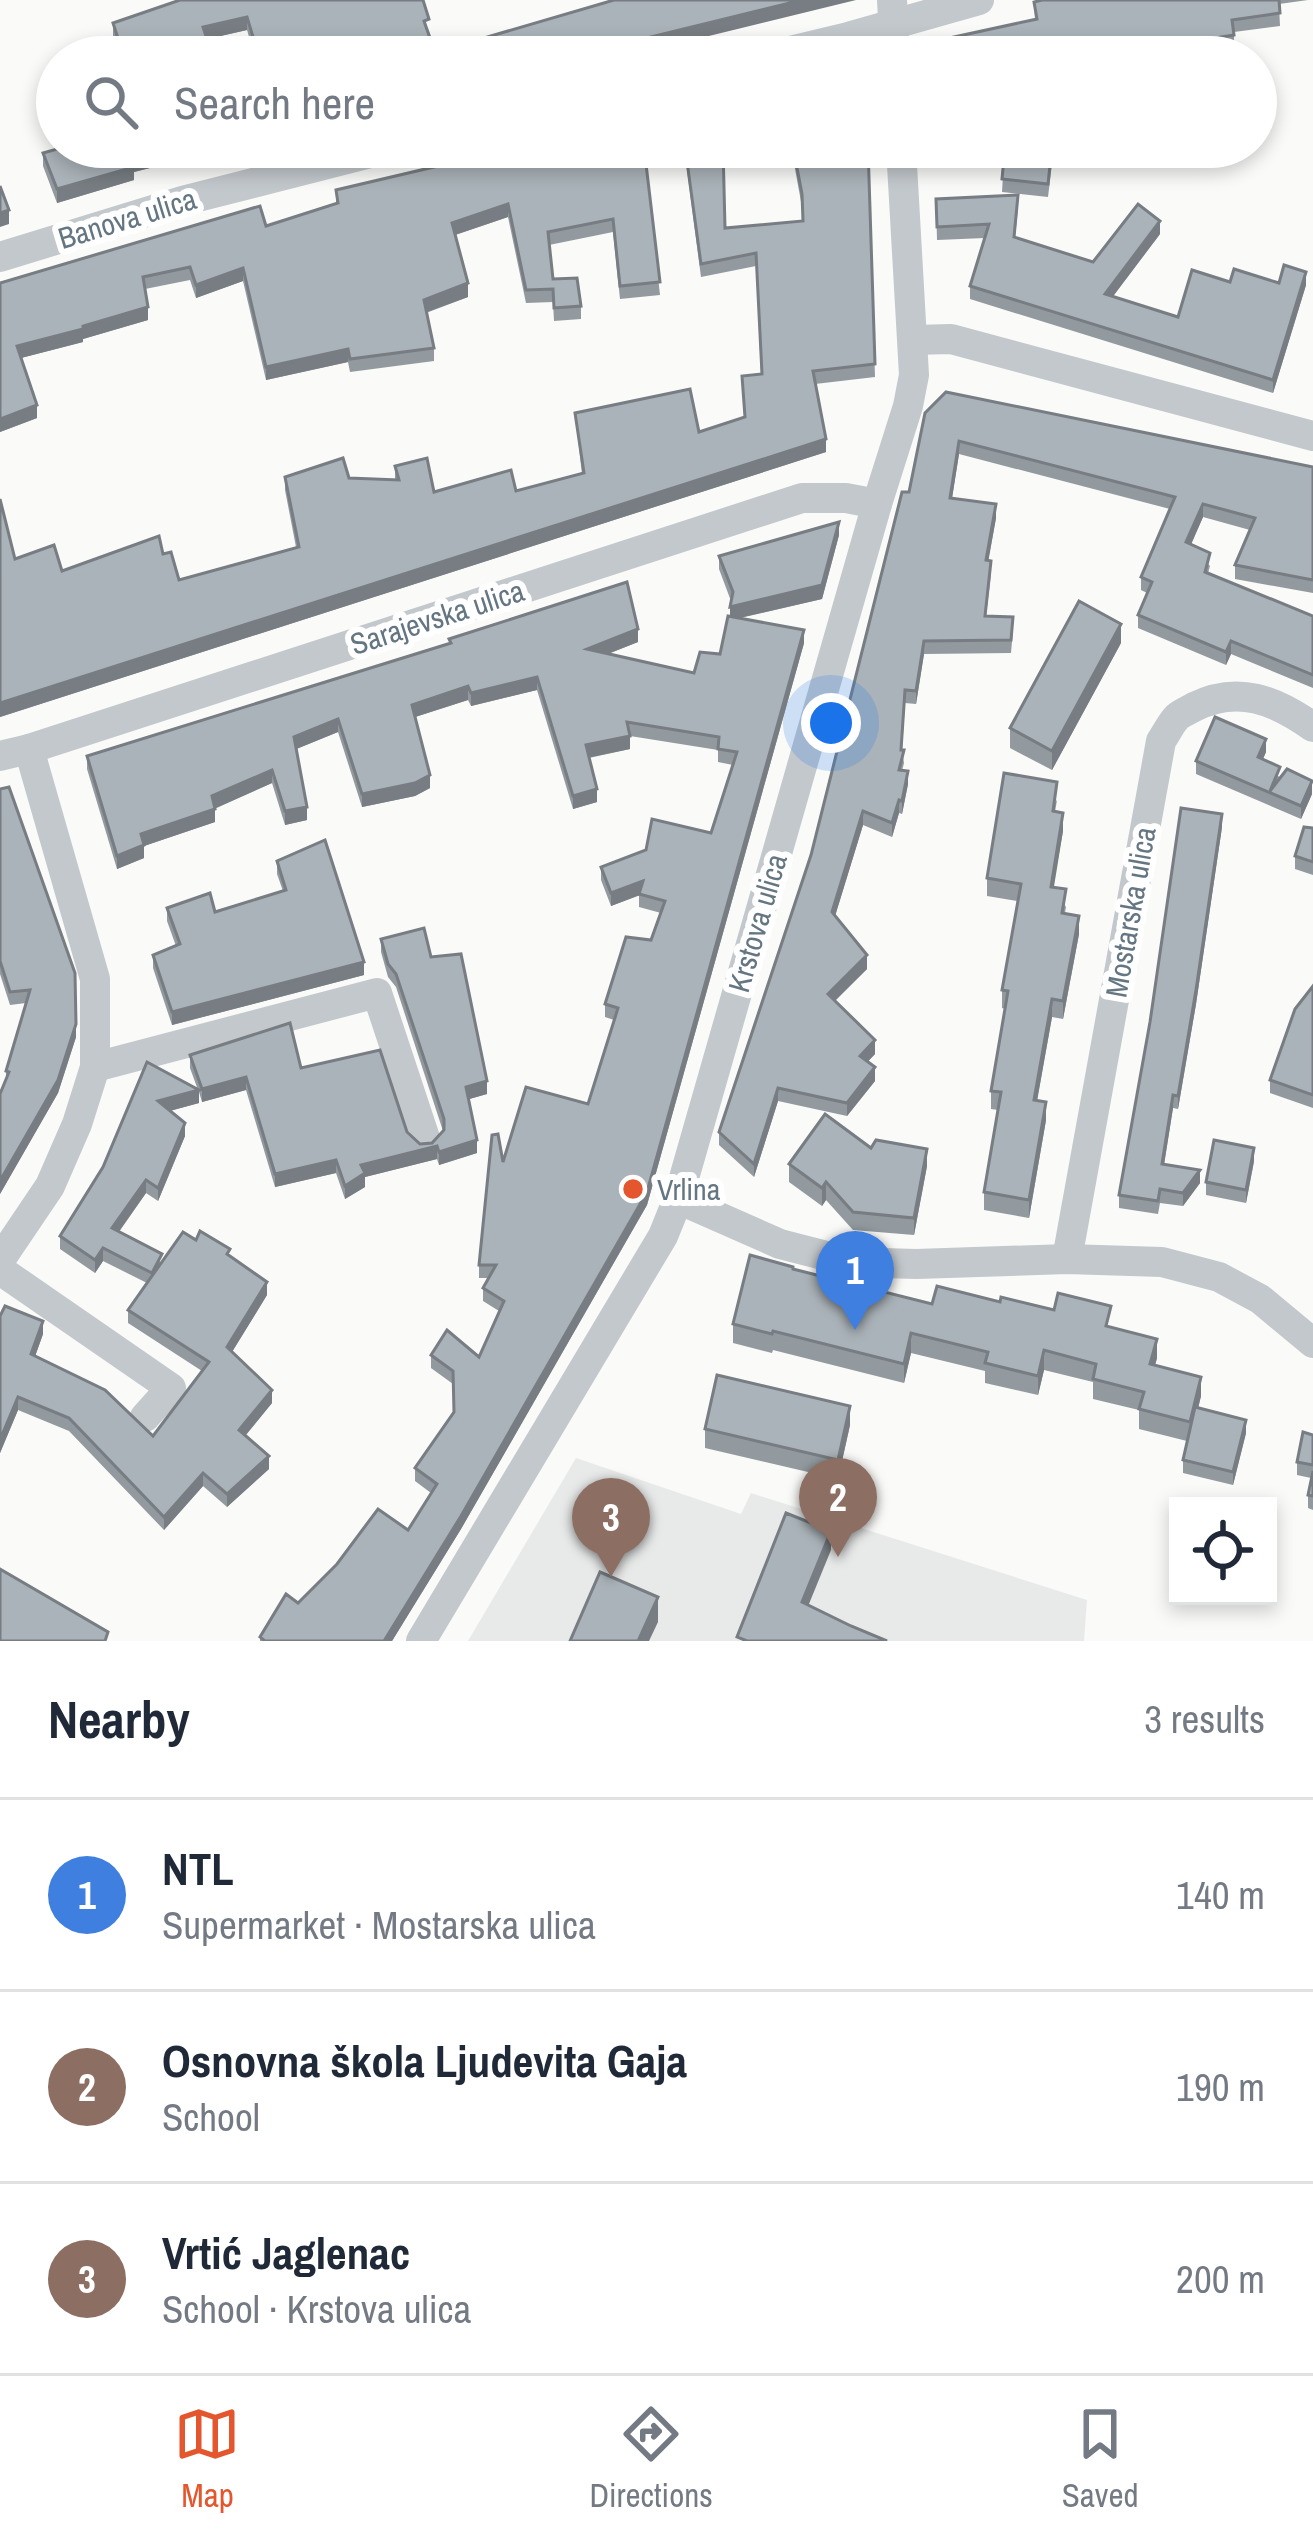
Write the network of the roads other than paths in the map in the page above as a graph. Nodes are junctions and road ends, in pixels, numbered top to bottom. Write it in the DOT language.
graph roads {
  1 [pos="980,0"];
  2 [pos="892,12"];
  3 [pos="824,36"];
  4 [pos="312,168"];
  5 [pos="902,168"];
  6 [pos="0,257"];
  7 [pos="914,340"];
  8 [pos="1313,436"];
  9 [pos="877,504"];
  10 [pos="1313,727"];
  11 [pos="15,753"];
  12 [pos="95,1067"];
  13 [pos="424,1138"];
  14 [pos="678,1199"];
  15 [pos="1066,1258"];
  16 [pos="0,1260"];
  17 [pos="0,1270"];
  18 [pos="1313,1343"];
  19 [pos="145,1417"];
  20 [pos="421,1641"];
  1 -- 2 [label="street"];
  2 -- 3 [label="street"];
  4 -- 6 [label="street, Banova ulica"];
  5 -- 7 [label="street, Krstova ulica"];
  7 -- 8 [label="street"];
  7 -- 9 [label="street, Krstova ulica"];
  9 -- 11 [label="street, Sarajevska ulica"];
  9 -- 14 [label="street, Krstova ulica"];
  10 -- 15 [label="street, Mostarska ulica"];
  11 -- 12 [label="street"];
  12 -- 13 [label="street"];
  12 -- 16 [label="street"];
  14 -- 15 [label="street"];
  14 -- 20 [label="street, Krstova ulica"];
  15 -- 18 [label="street"];
  17 -- 19 [label="street"];
}
